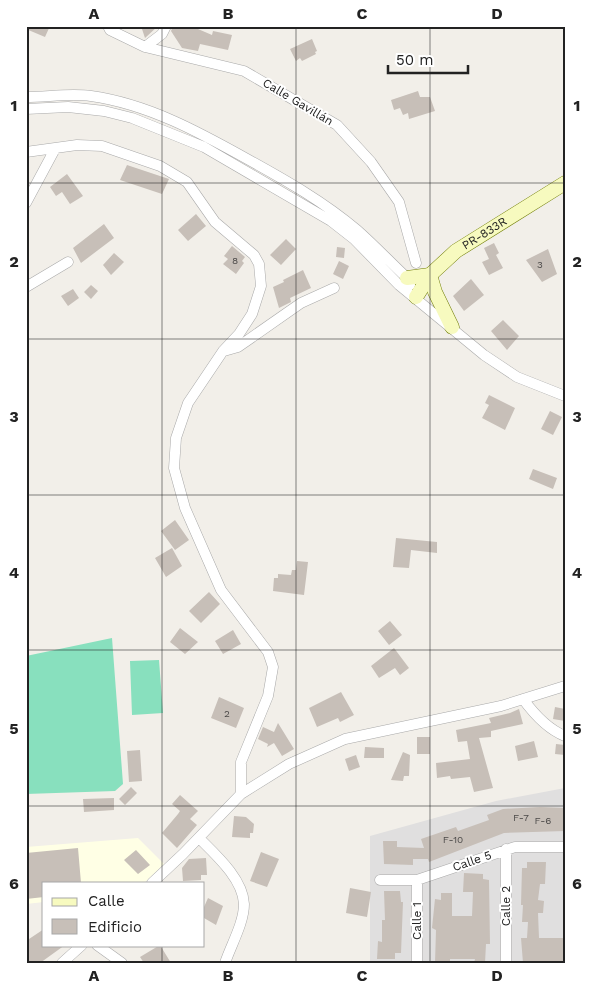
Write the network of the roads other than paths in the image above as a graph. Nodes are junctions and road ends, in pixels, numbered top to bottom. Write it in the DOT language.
graph roads {
  1 [pos="108,26"];
  2 [pos="166,26"];
  3 [pos="145,46"];
  4 [pos="26,97"];
  5 [pos="26,110"];
  6 [pos="55,150"];
  7 [pos="26,152"];
  8 [pos="565,183"];
  9 [pos="26,203"];
  10 [pos="68,262"];
  11 [pos="416,262"];
  12 [pos="430,275"];
  13 [pos="406,278"];
  14 [pos="26,287"];
  15 [pos="334,288"];
  16 [pos="416,297"];
  17 [pos="452,327"];
  18 [pos="223,351"];
  19 [pos="565,396"];
  20 [pos="565,686"];
  21 [pos="523,699"];
  22 [pos="565,736"];
  23 [pos="241,794"];
  24 [pos="199,838"];
  25 [pos="565,847"];
  26 [pos="506,849"];
  27 [pos="380,880"];
  28 [pos="416,880"];
  29 [pos="153,882"];
  30 [pos="81,946"];
  31 [pos="98,946"];
  32 [pos="62,963"];
  33 [pos="122,963"];
  34 [pos="225,963"];
  35 [pos="417,963"];
  36 [pos="506,963"];
  1 -- 3 [label="street, Calle Gavillán"];
  2 -- 3 [label="street"];
  3 -- 11 [label="street, Calle Gavillán"];
  4 -- 13 [label="street"];
  5 -- 16 [label="street"];
  6 -- 7 [label="street"];
  6 -- 9 [label="street"];
  6 -- 18 [label="street"];
  8 -- 12 [label="street, PR-833R / PR-833R"];
  10 -- 14 [label="street"];
  12 -- 13 [label="street"];
  12 -- 16 [label="street, PR-833R / PR-833R"];
  12 -- 17 [label="street"];
  13 -- 16 [label="street"];
  15 -- 18 [label="street"];
  16 -- 17 [label="street"];
  17 -- 19 [label="street"];
  18 -- 23 [label="street"];
  20 -- 21 [label="street"];
  21 -- 22 [label="street"];
  21 -- 23 [label="street"];
  23 -- 24 [label="street"];
  24 -- 29 [label="street"];
  24 -- 34 [label="street"];
  25 -- 26 [label="street, Calle 5"];
  26 -- 28 [label="street, Calle 5"];
  26 -- 36 [label="street, Calle 2"];
  27 -- 28 [label="street, Calle 5"];
  28 -- 35 [label="street, Calle 1"];
  30 -- 32 [label="street"];
  31 -- 33 [label="street"];
}
